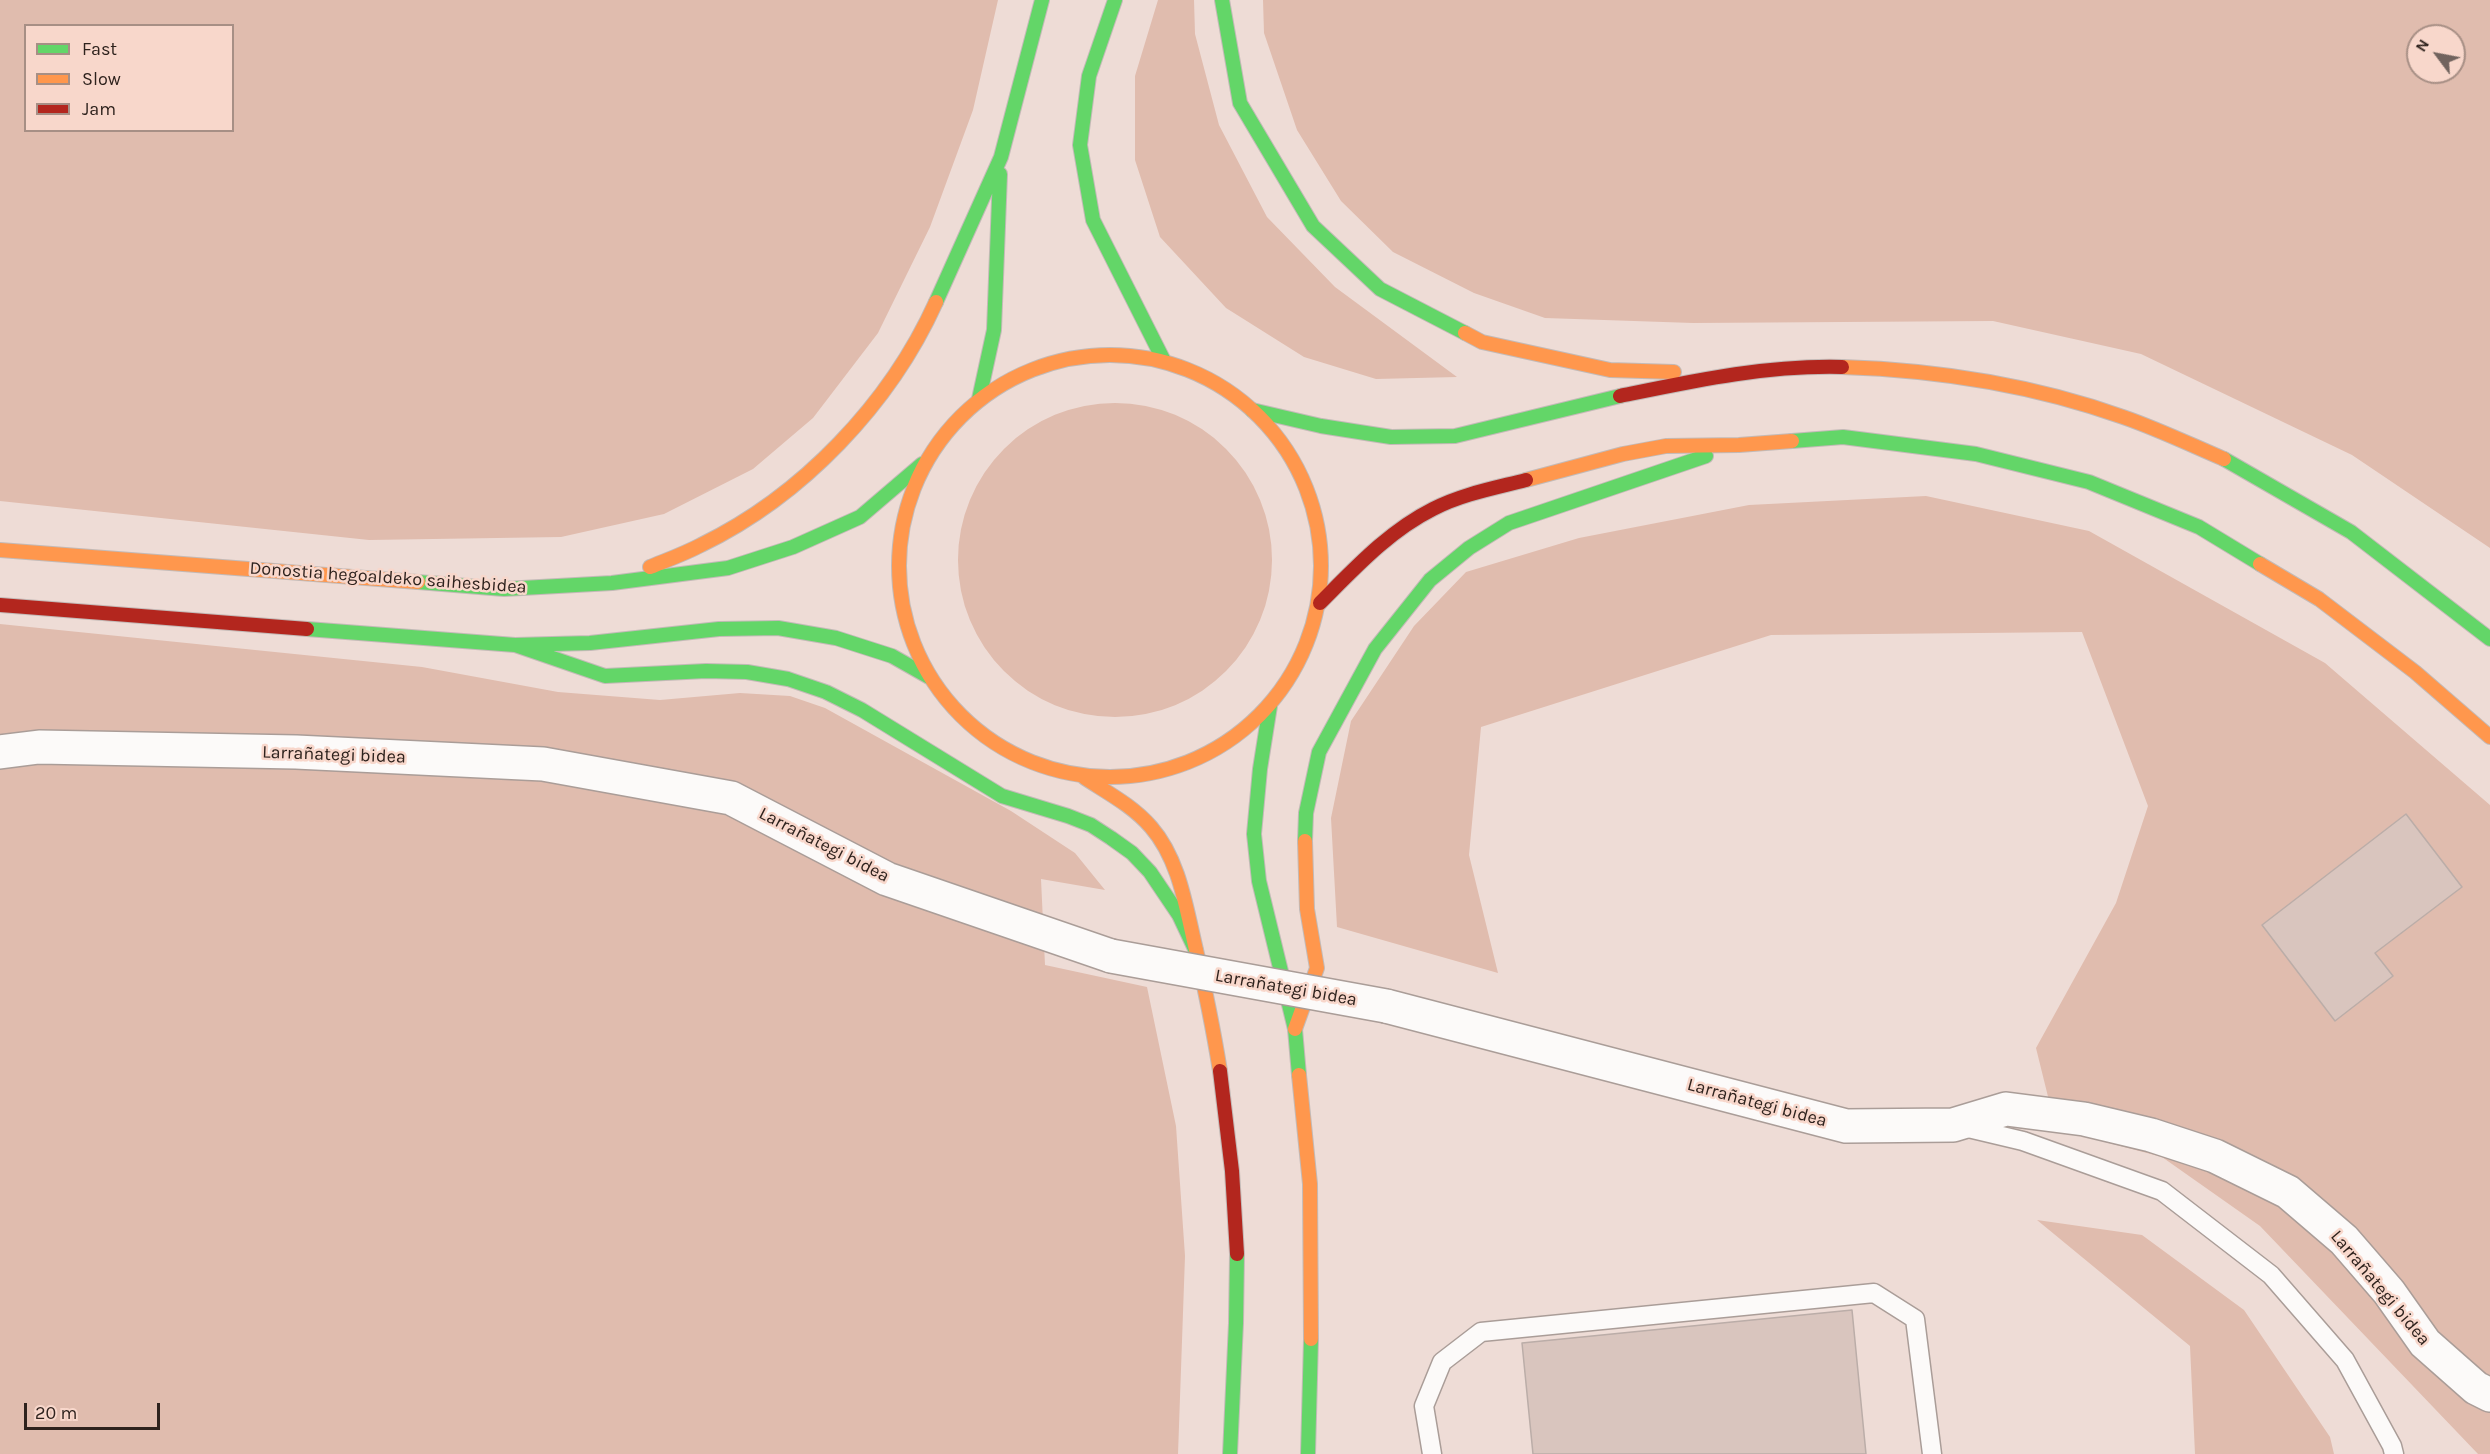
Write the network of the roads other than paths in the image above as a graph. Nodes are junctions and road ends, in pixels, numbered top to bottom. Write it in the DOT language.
graph roads {
  1 [pos="1042,0"];
  2 [pos="1114,0"];
  3 [pos="1222,0"];
  4 [pos="1001,157"];
  5 [pos="1163,359"];
  6 [pos="1736,374"];
  7 [pos="979,399"];
  8 [pos="1252,410"];
  9 [pos="1739,445"];
  10 [pos="926,461"];
  11 [pos="0,550"];
  12 [pos="612,583"];
  13 [pos="1320,603"];
  14 [pos="0,605"];
  15 [pos="2490,639"];
  16 [pos="515,645"];
  17 [pos="929,677"];
  18 [pos="1270,706"];
  19 [pos="2490,737"];
  20 [pos="0,752"];
  21 [pos="1085,778"];
  22 [pos="1196,951"];
  23 [pos="1295,1029"];
  24 [pos="1953,1125"];
  25 [pos="2490,1395"];
  26 [pos="1230,1454"];
  27 [pos="1308,1454"];
  28 [pos="1432,1454"];
  29 [pos="1932,1454"];
  30 [pos="2394,1454"];
  1 -- 4 [label="main road"];
  2 -- 5 [label="main road"];
  3 -- 6 [label="main road"];
  4 -- 7 [label="main road"];
  4 -- 12 [label="main road"];
  5 -- 7 [label="main road"];
  5 -- 8 [label="main road"];
  6 -- 8 [label="main road"];
  6 -- 15 [label="main road"];
  7 -- 10 [label="main road"];
  8 -- 13 [label="main road"];
  9 -- 13 [label="main road"];
  9 -- 19 [label="main road"];
  9 -- 23 [label="main road"];
  10 -- 12 [label="main road, Donostia hegoaldeko saihesbidea"];
  10 -- 17 [label="main road"];
  11 -- 12 [label="main road, Donostia hegoaldeko saihesbidea"];
  13 -- 18 [label="main road"];
  14 -- 16 [label="main road"];
  16 -- 17 [label="main road"];
  16 -- 22 [label="main road"];
  17 -- 21 [label="main road"];
  18 -- 21 [label="main road"];
  18 -- 23 [label="main road"];
  20 -- 24 [label="street, Larrañategi bidea, bridge"];
  21 -- 22 [label="main road"];
  22 -- 26 [label="main road"];
  23 -- 27 [label="main road"];
  24 -- 25 [label="street, Larrañategi bidea"];
  24 -- 30 [label="lane"];
  28 -- 29 [label="lane"];
}
